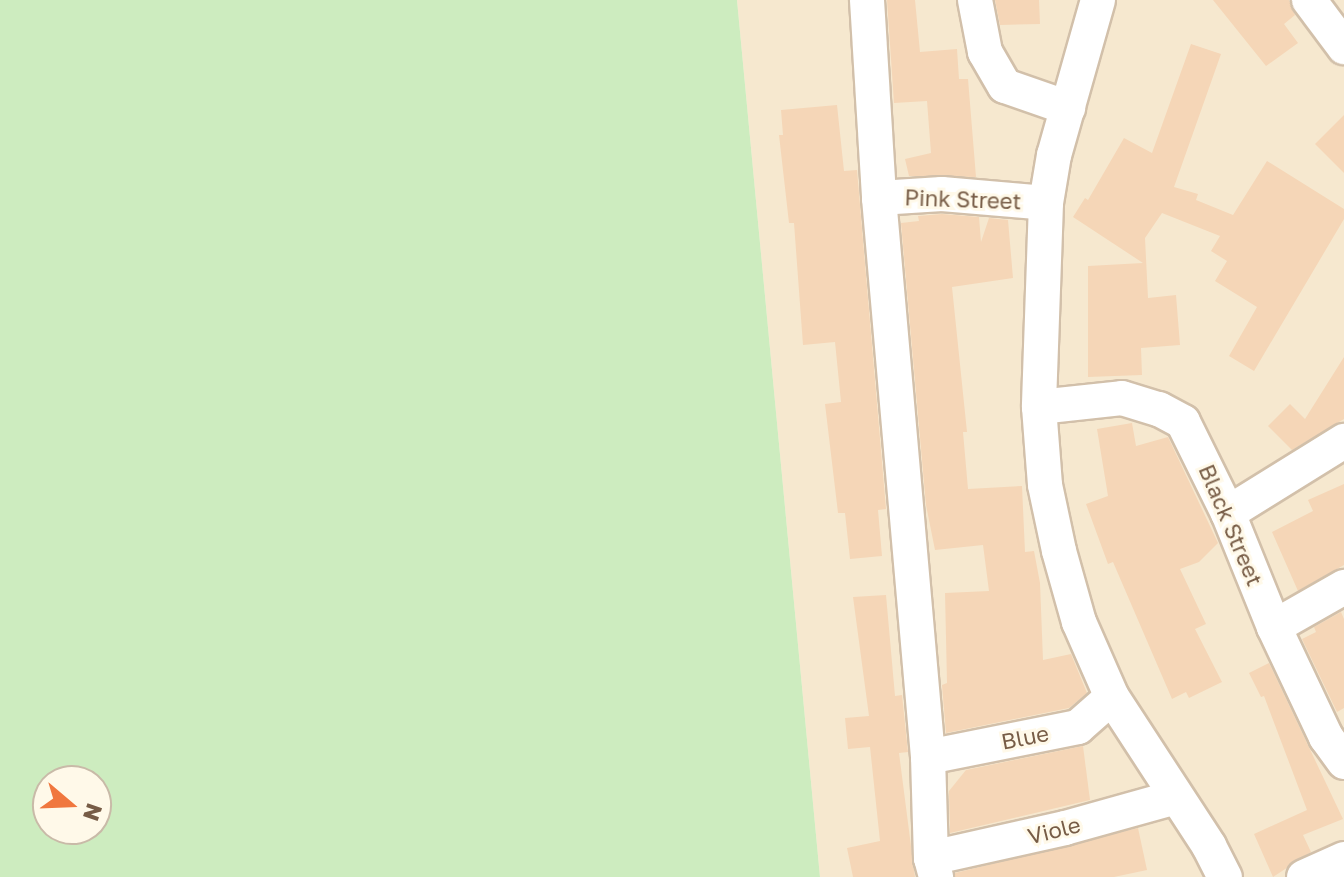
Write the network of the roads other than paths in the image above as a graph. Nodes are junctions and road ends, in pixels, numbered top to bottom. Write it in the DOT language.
graph roads {
  1 [pos="867,0"];
  2 [pos="975,0"];
  3 [pos="1098,0"];
  4 [pos="1309,0"];
  5 [pos="1339,31"];
  6 [pos="1068,108"];
  7 [pos="879,198"];
  8 [pos="1046,203"];
  9 [pos="1039,407"];
  10 [pos="1344,441"];
  11 [pos="1228,513"];
  12 [pos="1344,587"];
  13 [pos="1274,627"];
  14 [pos="1112,697"];
  15 [pos="1338,742"];
  16 [pos="928,757"];
  17 [pos="1176,797"];
  18 [pos="1344,859"];
  19 [pos="934,868"];
  20 [pos="1225,877"];
  21 [pos="1304,877"];
  1 -- 7 [label="street"];
  2 -- 6 [label="street"];
  3 -- 6 [label="street"];
  4 -- 5 [label="street"];
  6 -- 8 [label="street"];
  7 -- 8 [label="street, Pink Street"];
  7 -- 16 [label="street"];
  8 -- 9 [label="street"];
  9 -- 11 [label="street, Black Street"];
  9 -- 14 [label="street"];
  10 -- 11 [label="street"];
  11 -- 13 [label="street, Black Street"];
  12 -- 13 [label="street"];
  13 -- 15 [label="street, Black Street"];
  14 -- 16 [label="street, Blue"];
  14 -- 17 [label="street"];
  16 -- 19 [label="street"];
  17 -- 19 [label="street, Viole"];
  17 -- 20 [label="street"];
  18 -- 21 [label="street"];
}
